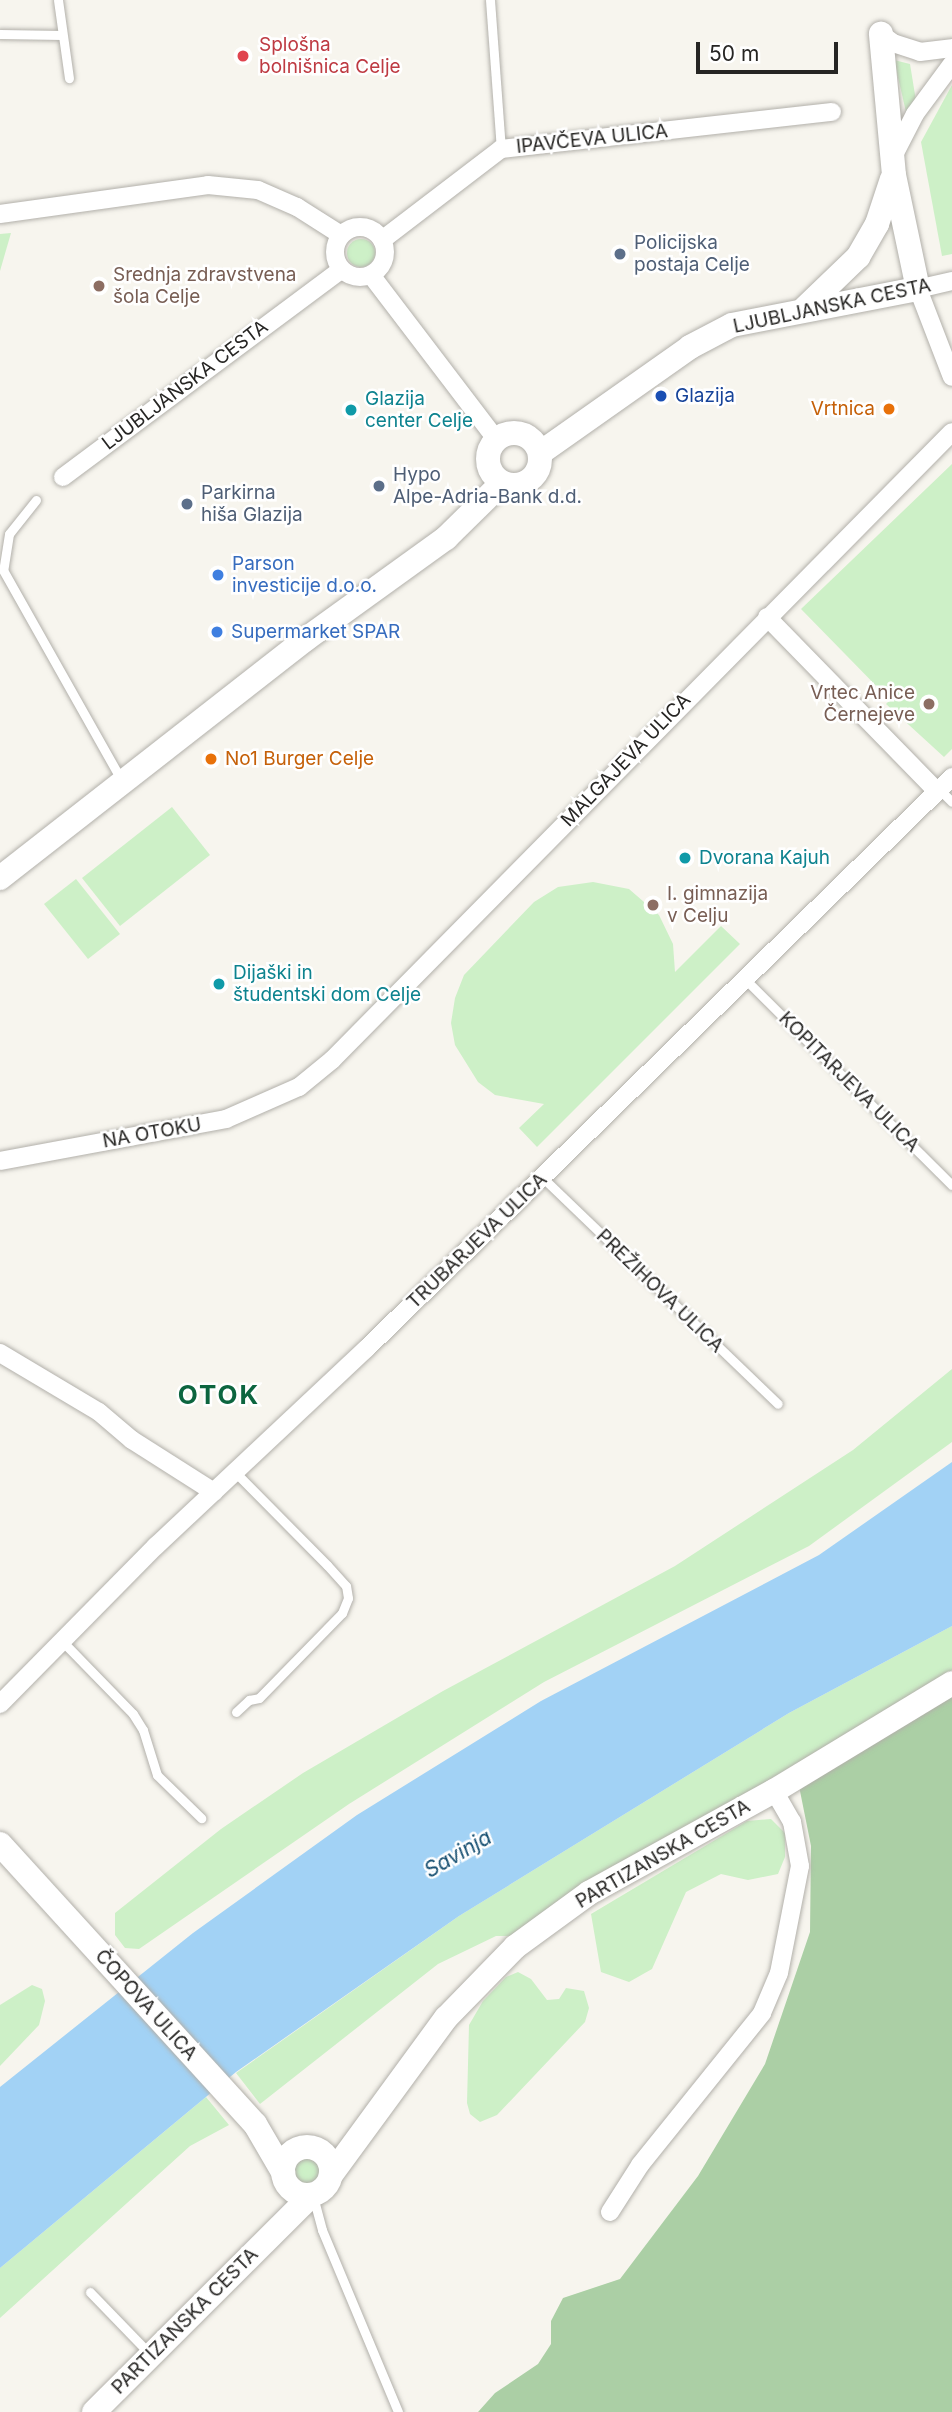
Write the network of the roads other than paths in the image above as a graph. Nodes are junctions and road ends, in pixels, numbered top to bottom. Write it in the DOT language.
graph roads {
  1 [pos="58,0"];
  2 [pos="490,0"];
  3 [pos="0,34"];
  4 [pos="62,34"];
  5 [pos="881,34"];
  6 [pos="952,48"];
  7 [pos="952,64"];
  8 [pos="69,78"];
  9 [pos="832,112"];
  10 [pos="500,149"];
  11 [pos="893,166"];
  12 [pos="0,214"];
  13 [pos="341,235"];
  14 [pos="382,240"];
  15 [pos="341,270"];
  16 [pos="371,275"];
  17 [pos="952,281"];
  18 [pos="918,289"];
  19 [pos="804,310"];
  20 [pos="952,377"];
  21 [pos="952,432"];
  22 [pos="496,439"];
  23 [pos="540,453"];
  24 [pos="63,477"];
  25 [pos="502,483"];
  26 [pos="36,500"];
  27 [pos="767,617"];
  28 [pos="123,783"];
  29 [pos="945,790"];
  30 [pos="0,878"];
  31 [pos="745,979"];
  32 [pos="299,1087"];
  33 [pos="0,1161"];
  34 [pos="542,1177"];
  35 [pos="952,1185"];
  36 [pos="0,1353"];
  37 [pos="778,1404"];
  38 [pos="237,1474"];
  39 [pos="214,1492"];
  40 [pos="63,1642"];
  41 [pos="952,1683"];
  42 [pos="0,1704"];
  43 [pos="236,1712"];
  44 [pos="774,1791"];
  45 [pos="201,1818"];
  46 [pos="0,1844"];
  47 [pos="249,2118"];
  48 [pos="367,2125"];
  49 [pos="309,2149"];
  50 [pos="331,2175"];
  51 [pos="299,2187"];
  52 [pos="610,2212"];
  53 [pos="90,2292"];
  54 [pos="150,2354"];
  55 [pos="94,2412"];
  56 [pos="398,2412"];
  1 -- 4 [label="lane"];
  2 -- 10 [label="lane"];
  3 -- 4 [label="lane"];
  4 -- 8 [label="lane"];
  5 -- 6 [label="street"];
  5 -- 11 [label="street"];
  7 -- 11 [label="street"];
  9 -- 10 [label="street, IPAVČEVA ULICA"];
  10 -- 14 [label="street, IPAVČEVA ULICA"];
  11 -- 18 [label="street"];
  11 -- 19 [label="street"];
  12 -- 13 [label="street"];
  13 -- 14 [label="street"];
  13 -- 15 [label="street"];
  14 -- 16 [label="street"];
  15 -- 16 [label="street"];
  15 -- 24 [label="street, LJUBLJANSKA CESTA"];
  16 -- 22 [label="street"];
  17 -- 18 [label="street, LJUBLJANSKA CESTA"];
  18 -- 19 [label="street, LJUBLJANSKA CESTA"];
  18 -- 20 [label="street"];
  19 -- 23 [label="street, LJUBLJANSKA CESTA"];
  21 -- 27 [label="street, MALGAJEVA ULICA"];
  22 -- 23 [label="street"];
  22 -- 25 [label="street"];
  23 -- 25 [label="street, LJUBLJANSKA CESTA"];
  25 -- 28 [label="street"];
  26 -- 28 [label="lane"];
  27 -- 29 [label="street"];
  27 -- 32 [label="street, MALGAJEVA ULICA"];
  28 -- 30 [label="street"];
  29 -- 31 [label="street, TRUBARJEVA ULICA"];
  31 -- 34 [label="street, TRUBARJEVA ULICA"];
  31 -- 35 [label="lane, KOPITARJEVA ULICA"];
  32 -- 33 [label="street, NA OTOKU"];
  34 -- 37 [label="lane, PREŽIHOVA ULICA"];
  34 -- 38 [label="street, TRUBARJEVA ULICA"];
  36 -- 39 [label="street"];
  38 -- 39 [label="street, TRUBARJEVA ULICA"];
  38 -- 43 [label="lane"];
  39 -- 40 [label="street, TRUBARJEVA ULICA"];
  40 -- 42 [label="street, TRUBARJEVA ULICA"];
  40 -- 45 [label="lane"];
  41 -- 44 [label="street, PARTIZANSKA CESTA"];
  44 -- 48 [label="street, PARTIZANSKA CESTA"];
  44 -- 52 [label="street"];
  46 -- 47 [label="street, ČOPOVA ULICA"];
  47 -- 49 [label="street"];
  47 -- 51 [label="street, ČOPOVA ULICA"];
  48 -- 49 [label="street, PARTIZANSKA CESTA"];
  48 -- 50 [label="street"];
  49 -- 50 [label="street"];
  49 -- 51 [label="street"];
  50 -- 51 [label="street"];
  51 -- 54 [label="street, PARTIZANSKA CESTA"];
  51 -- 56 [label="lane"];
  53 -- 54 [label="lane"];
  54 -- 55 [label="street, PARTIZANSKA CESTA"];
}
